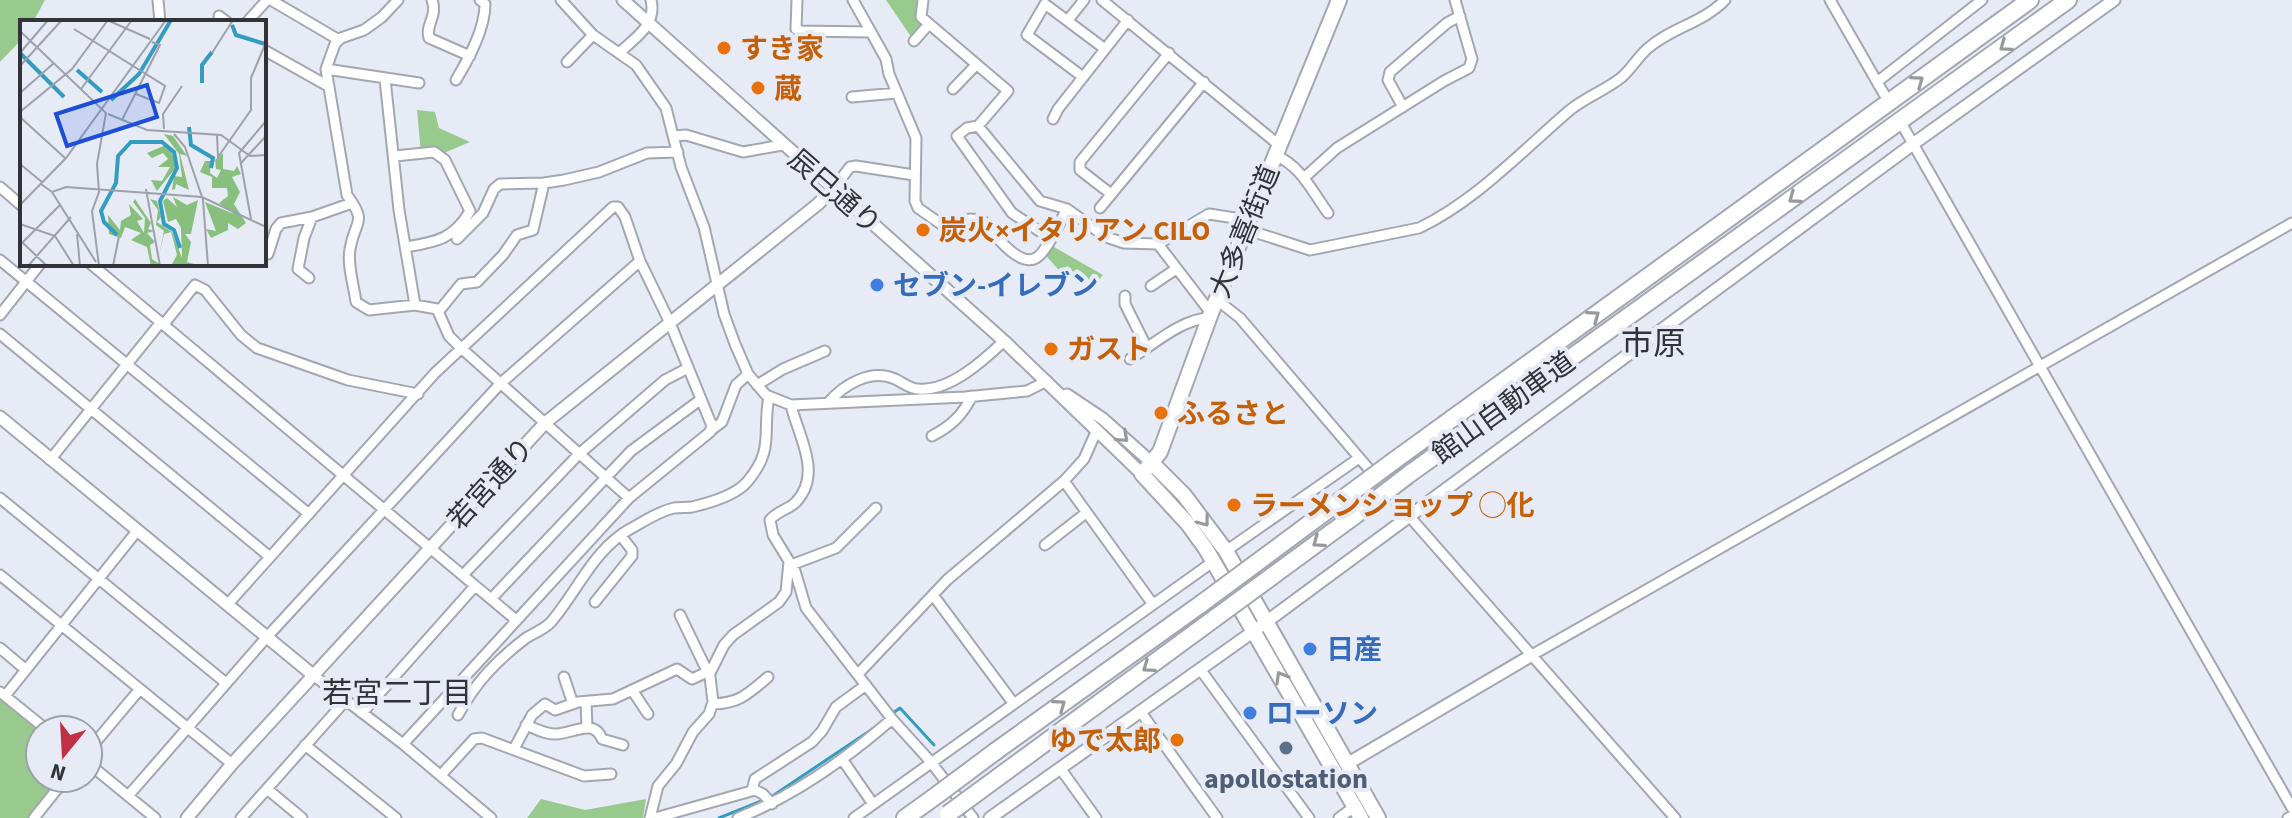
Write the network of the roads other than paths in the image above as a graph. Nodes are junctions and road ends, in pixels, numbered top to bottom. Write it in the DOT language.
graph roads {
  1 [pos="158,0"];
  2 [pos="269,0"];
  3 [pos="398,0"];
  4 [pos="432,0"];
  5 [pos="480,0"];
  6 [pos="561,0"];
  7 [pos="623,0"];
  8 [pos="651,0"];
  9 [pos="797,0"];
  10 [pos="853,0"];
  11 [pos="923,0"];
  12 [pos="1084,0"];
  13 [pos="1102,0"];
  14 [pos="1339,0"];
  15 [pos="1455,0"];
  16 [pos="1725,0"];
  17 [pos="1830,0"];
  18 [pos="1982,0"];
  19 [pos="2030,0"];
  20 [pos="2068,0"];
  21 [pos="2114,0"];
  22 [pos="1460,16"];
  23 [pos="160,20"];
  24 [pos="249,20"];
  25 [pos="1068,20"];
  26 [pos="1128,20"];
  27 [pos="650,24"];
  28 [pos="929,24"];
  29 [pos="869,32"];
  30 [pos="593,35"];
  31 [pos="339,40"];
  32 [pos="914,41"];
  33 [pos="1105,49"];
  34 [pos="266,51"];
  35 [pos="619,53"];
  36 [pos="1169,53"];
  37 [pos="470,56"];
  38 [pos="567,62"];
  39 [pos="976,65"];
  40 [pos="326,69"];
  41 [pos="1083,77"];
  42 [pos="385,79"];
  43 [pos="456,80"];
  44 [pos="1204,82"];
  45 [pos="1877,82"];
  46 [pos="419,83"];
  47 [pos="328,86"];
  48 [pos="953,89"];
  49 [pos="897,93"];
  50 [pos="1884,94"];
  51 [pos="852,97"];
  52 [pos="1403,107"];
  53 [pos="1053,119"];
  54 [pos="978,126"];
  55 [pos="1904,128"];
  56 [pos="674,136"];
  57 [pos="1913,144"];
  58 [pos="782,145"];
  59 [pos="1277,150"];
  60 [pos="678,152"];
  61 [pos="395,156"];
  62 [pos="914,175"];
  63 [pos="1305,177"];
  64 [pos="544,183"];
  65 [pos="0,187"];
  66 [pos="833,189"];
  67 [pos="1111,194"];
  68 [pos="352,203"];
  69 [pos="20,204"];
  70 [pos="1100,208"];
  71 [pos="1067,209"];
  72 [pos="1328,213"];
  73 [pos="312,217"];
  74 [pos="2292,223"];
  75 [pos="1247,225"];
  76 [pos="1050,238"];
  77 [pos="457,239"];
  78 [pos="1158,244"];
  79 [pos="406,247"];
  80 [pos="266,254"];
  81 [pos="0,260"];
  82 [pos="640,261"];
  83 [pos="38,266"];
  84 [pos="93,266"];
  85 [pos="1176,269"];
  86 [pos="309,278"];
  87 [pos="26,281"];
  88 [pos="718,283"];
  89 [pos="1151,286"];
  90 [pos="1125,296"];
  91 [pos="415,305"];
  92 [pos="1212,310"];
  93 [pos="439,311"];
  94 [pos="0,315"];
  95 [pos="162,323"];
  96 [pos="670,323"];
  97 [pos="0,334"];
  98 [pos="1004,341"];
  99 [pos="461,348"];
  100 [pos="1147,348"];
  101 [pos="825,351"];
  102 [pos="1130,359"];
  103 [pos="127,364"];
  104 [pos="2042,366"];
  105 [pos="688,368"];
  106 [pos="748,374"];
  107 [pos="1047,381"];
  108 [pos="500,384"];
  109 [pos="757,385"];
  110 [pos="418,394"];
  111 [pos="769,396"];
  112 [pos="972,396"];
  113 [pos="700,400"];
  114 [pos="828,403"];
  115 [pos="791,405"];
  116 [pos="91,409"];
  117 [pos="0,417"];
  118 [pos="545,423"];
  119 [pos="710,431"];
  120 [pos="1096,432"];
  121 [pos="932,436"];
  122 [pos="579,454"];
  123 [pos="1359,458"];
  124 [pos="50,460"];
  125 [pos="1147,468"];
  126 [pos="344,476"];
  127 [pos="605,477"];
  128 [pos="1064,481"];
  129 [pos="0,498"];
  130 [pos="629,498"];
  131 [pos="876,508"];
  132 [pos="385,510"];
  133 [pos="1086,513"];
  134 [pos="309,514"];
  135 [pos="1409,516"];
  136 [pos="137,531"];
  137 [pos="621,536"];
  138 [pos="1045,545"];
  139 [pos="431,548"];
  140 [pos="1220,556"];
  141 [pos="270,557"];
  142 [pos="790,563"];
  143 [pos="0,575"];
  144 [pos="463,575"];
  145 [pos="99,579"];
  146 [pos="475,586"];
  147 [pos="933,595"];
  148 [pos="491,599"];
  149 [pos="595,602"];
  150 [pos="1152,603"];
  151 [pos="227,605"];
  152 [pos="680,615"];
  153 [pos="516,620"];
  154 [pos="62,625"];
  155 [pos="1260,626"];
  156 [pos="266,638"];
  157 [pos="0,648"];
  158 [pos="1532,655"];
  159 [pos="1200,669"];
  160 [pos="26,670"];
  161 [pos="708,674"];
  162 [pos="858,674"];
  163 [pos="313,675"];
  164 [pos="564,677"];
  165 [pos="768,677"];
  166 [pos="226,683"];
  167 [pos="866,685"];
  168 [pos="140,689"];
  169 [pos="632,690"];
  170 [pos="2,694"];
  171 [pos="346,700"];
  172 [pos="586,702"];
  173 [pos="573,704"];
  174 [pos="713,704"];
  175 [pos="1014,704"];
  176 [pos="1140,711"];
  177 [pos="362,713"];
  178 [pos="27,714"];
  179 [pos="648,714"];
  180 [pos="458,715"];
  181 [pos="892,719"];
  182 [pos="526,725"];
  183 [pos="187,727"];
  184 [pos="587,727"];
  185 [pos="104,732"];
  186 [pos="403,744"];
  187 [pos="305,745"];
  188 [pos="623,745"];
  189 [pos="514,749"];
  190 [pos="842,759"];
  191 [pos="931,762"];
  192 [pos="232,764"];
  193 [pos="1347,764"];
  194 [pos="1060,768"];
  195 [pos="611,774"];
  196 [pos="441,775"];
  197 [pos="104,776"];
  198 [pos="267,789"];
  199 [pos="752,790"];
  200 [pos="53,794"];
  201 [pos="128,796"];
  202 [pos="772,804"];
  203 [pos="873,804"];
  204 [pos="2292,808"];
  205 [pos="1358,812"];
  206 [pos="945,816"];
  207 [pos="34,818"];
  208 [pos="155,818"];
  209 [pos="187,818"];
  210 [pos="241,818"];
  211 [pos="302,818"];
  212 [pos="396,818"];
  213 [pos="491,818"];
  214 [pos="653,818"];
  215 [pos="738,818"];
  216 [pos="854,818"];
  217 [pos="905,818"];
  218 [pos="973,818"];
  219 [pos="990,818"];
  220 [pos="1096,818"];
  221 [pos="1217,818"];
  222 [pos="1309,818"];
  223 [pos="1339,818"];
  224 [pos="1378,818"];
  225 [pos="1675,818"];
  1 -- 23 [label="street"];
  2 -- 24 [label="street"];
  2 -- 31 [label="street"];
  3 -- 31 [label="street"];
  4 -- 37 [label="street"];
  5 -- 37 [label="street"];
  6 -- 30 [label="street"];
  7 -- 27 [label="street, 辰巳通り"];
  8 -- 27 [label="street"];
  9 -- 29 [label="street"];
  10 -- 29 [label="street"];
  11 -- 28 [label="street"];
  12 -- 25 [label="street"];
  13 -- 26 [label="street"];
  14 -- 59 [label="highway, 大多喜街道"];
  15 -- 22 [label="street"];
  16 -- 75 [label="street"];
  17 -- 45 [label="street"];
  18 -- 45 [label="street"];
  217 -- 19 [label="highway, 館山自動車道, one-way, bridge"];
  20 -- 206 [label="highway, 館山自動車道, one-way, bridge"];
  21 -- 57 [label="street"];
  22 -- 52 [label="street"];
  22 -- 52 [label="street"];
  25 -- 33 [label="street"];
  25 -- 41 [label="street"];
  26 -- 33 [label="street"];
  26 -- 36 [label="street"];
  27 -- 35 [label="street"];
  27 -- 58 [label="street, 辰巳通り"];
  28 -- 32 [label="street"];
  28 -- 39 [label="street"];
  29 -- 49 [label="street"];
  30 -- 35 [label="street"];
  30 -- 38 [label="street"];
  31 -- 40 [label="street"];
  33 -- 41 [label="street"];
  34 -- 47 [label="street"];
  35 -- 56 [label="street"];
  36 -- 44 [label="street"];
  36 -- 67 [label="street"];
  37 -- 43 [label="street"];
  39 -- 48 [label="street"];
  39 -- 54 [label="street"];
  40 -- 42 [label="street"];
  40 -- 47 [label="street"];
  41 -- 53 [label="street"];
  42 -- 46 [label="street"];
  42 -- 61 [label="street"];
  44 -- 59 [label="street"];
  44 -- 67 [label="street"];
  45 -- 50 [label="street"];
  47 -- 68 [label="street"];
  49 -- 51 [label="street"];
  49 -- 62 [label="street"];
  52 -- 63 [label="street"];
  54 -- 71 [label="street"];
  54 -- 76 [label="street"];
  55 -- 57 [label="street"];
  56 -- 58 [label="street"];
  56 -- 60 [label="street"];
  57 -- 104 [label="street"];
  57 -- 135 [label="street"];
  58 -- 66 [label="street, 辰巳通り"];
  59 -- 63 [label="street"];
  59 -- 75 [label="highway, 大多喜街道"];
  60 -- 64 [label="street"];
  60 -- 88 [label="street"];
  61 -- 79 [label="street"];
  61 -- 79 [label="street"];
  62 -- 66 [label="street"];
  62 -- 76 [label="street"];
  63 -- 72 [label="street"];
  64 -- 77 [label="street"];
  64 -- 93 [label="street"];
  65 -- 69 [label="street"];
  66 -- 88 [label="street, 若宮通り"];
  66 -- 98 [label="street, 辰巳通り"];
  67 -- 70 [label="street"];
  68 -- 73 [label="street"];
  68 -- 91 [label="street"];
  71 -- 76 [label="street"];
  71 -- 78 [label="street"];
  73 -- 80 [label="street"];
  73 -- 86 [label="street"];
  74 -- 104 [label="street"];
  75 -- 78 [label="street"];
  75 -- 92 [label="highway, 大多喜街道"];
  78 -- 85 [label="street"];
  79 -- 91 [label="street"];
  81 -- 87 [label="street"];
  82 -- 96 [label="street"];
  82 -- 99 [label="street"];
  82 -- 108 [label="street"];
  83 -- 87 [label="street"];
  84 -- 95 [label="street"];
  85 -- 89 [label="street"];
  85 -- 92 [label="street"];
  87 -- 94 [label="street"];
  87 -- 103 [label="street"];
  88 -- 96 [label="street, 若宮通り"];
  88 -- 106 [label="street"];
  90 -- 100 [label="street"];
  91 -- 93 [label="street"];
  92 -- 100 [label="street"];
  92 -- 123 [label="street"];
  92 -- 125 [label="highway, 大多喜街道"];
  93 -- 99 [label="street"];
  95 -- 103 [label="street"];
  95 -- 110 [label="street"];
  95 -- 126 [label="street"];
  96 -- 105 [label="street"];
  96 -- 118 [label="street, 若宮通り"];
  97 -- 116 [label="street"];
  98 -- 107 [label="street, 辰巳通り"];
  98 -- 114 [label="street"];
  99 -- 108 [label="street"];
  99 -- 110 [label="street"];
  100 -- 102 [label="street"];
  101 -- 109 [label="street"];
  103 -- 116 [label="street"];
  103 -- 134 [label="street"];
  104 -- 158 [label="street"];
  104 -- 204 [label="street"];
  105 -- 113 [label="street"];
  105 -- 122 [label="street"];
  106 -- 109 [label="street"];
  106 -- 119 [label="street"];
  107 -- 112 [label="street"];
  107 -- 120 [label="street, 辰巳通り"];
  107 -- 125 [label="street, 辰巳通り, one-way"];
  108 -- 118 [label="street"];
  108 -- 132 [label="street"];
  109 -- 111 [label="street"];
  110 -- 126 [label="street"];
  111 -- 115 [label="street"];
  111 -- 137 [label="street"];
  112 -- 114 [label="street"];
  112 -- 121 [label="street"];
  113 -- 119 [label="street"];
  113 -- 127 [label="street"];
  114 -- 115 [label="street"];
  115 -- 142 [label="street"];
  116 -- 124 [label="street"];
  116 -- 141 [label="street"];
  117 -- 124 [label="street"];
  118 -- 122 [label="street"];
  118 -- 139 [label="street, 若宮通り"];
  119 -- 130 [label="street"];
  120 -- 125 [label="street, 辰巳通り"];
  120 -- 128 [label="street"];
  122 -- 127 [label="street"];
  122 -- 144 [label="street"];
  123 -- 135 [label="street"];
  123 -- 140 [label="street"];
  124 -- 136 [label="street"];
  125 -- 140 [label="highway"];
  126 -- 132 [label="street"];
  126 -- 134 [label="street"];
  127 -- 130 [label="street"];
  127 -- 148 [label="street"];
  128 -- 133 [label="street"];
  128 -- 147 [label="street"];
  129 -- 145 [label="street"];
  130 -- 153 [label="street"];
  131 -- 142 [label="street"];
  132 -- 139 [label="street"];
  132 -- 156 [label="street"];
  133 -- 138 [label="street"];
  133 -- 150 [label="street"];
  134 -- 141 [label="street"];
  135 -- 155 [label="street"];
  135 -- 158 [label="street"];
  136 -- 145 [label="street"];
  136 -- 151 [label="street"];
  137 -- 149 [label="street"];
  137 -- 180 [label="street"];
  139 -- 144 [label="street"];
  139 -- 163 [label="street, 若宮通り"];
  140 -- 150 [label="street"];
  140 -- 155 [label="highway"];
  141 -- 151 [label="street"];
  142 -- 161 [label="street"];
  142 -- 162 [label="street"];
  143 -- 154 [label="street"];
  144 -- 146 [label="street"];
  145 -- 154 [label="street"];
  145 -- 166 [label="street"];
  146 -- 148 [label="street"];
  146 -- 177 [label="street"];
  147 -- 162 [label="street"];
  147 -- 175 [label="street"];
  148 -- 153 [label="street"];
  150 -- 175 [label="street"];
  151 -- 156 [label="street"];
  152 -- 161 [label="street"];
  153 -- 186 [label="street"];
  154 -- 160 [label="street"];
  154 -- 168 [label="street"];
  155 -- 159 [label="street"];
  155 -- 193 [label="highway"];
  205 -- 155 [label="highway, one-way"];
  156 -- 163 [label="street"];
  156 -- 166 [label="street"];
  157 -- 160 [label="street"];
  158 -- 193 [label="street"];
  158 -- 225 [label="street"];
  159 -- 176 [label="street"];
  159 -- 222 [label="street"];
  160 -- 170 [label="street"];
  161 -- 169 [label="street"];
  161 -- 174 [label="street"];
  162 -- 167 [label="street"];
  163 -- 171 [label="street"];
  163 -- 192 [label="street, 若宮通り"];
  164 -- 173 [label="street"];
  165 -- 174 [label="street"];
  166 -- 183 [label="street"];
  167 -- 181 [label="street"];
  167 -- 199 [label="street"];
  168 -- 183 [label="street"];
  168 -- 185 [label="street"];
  169 -- 172 [label="street"];
  169 -- 179 [label="street"];
  170 -- 178 [label="street"];
  171 -- 177 [label="street"];
  171 -- 187 [label="street"];
  172 -- 173 [label="street"];
  172 -- 184 [label="street"];
  173 -- 182 [label="street"];
  174 -- 214 [label="street"];
  175 -- 191 [label="street"];
  176 -- 194 [label="street"];
  176 -- 221 [label="street"];
  177 -- 186 [label="street"];
  181 -- 190 [label="street"];
  181 -- 191 [label="street"];
  182 -- 184 [label="street"];
  182 -- 189 [label="street"];
  183 -- 192 [label="street"];
  183 -- 201 [label="street"];
  184 -- 188 [label="street"];
  186 -- 196 [label="street"];
  187 -- 198 [label="street"];
  187 -- 212 [label="street"];
  189 -- 195 [label="street"];
  189 -- 196 [label="street"];
  190 -- 202 [label="street"];
  190 -- 203 [label="street"];
  191 -- 203 [label="street"];
  191 -- 218 [label="street"];
  192 -- 209 [label="street, 若宮通り"];
  193 -- 224 [label="highway"];
  194 -- 219 [label="street"];
  194 -- 220 [label="street"];
  196 -- 213 [label="street"];
  197 -- 201 [label="street"];
  198 -- 210 [label="street"];
  198 -- 211 [label="street"];
  199 -- 202 [label="street"];
  199 -- 214 [label="street"];
  200 -- 207 [label="street"];
  201 -- 208 [label="street"];
  202 -- 215 [label="street"];
  203 -- 216 [label="street"];
  205 -- 223 [label="street"];
}
